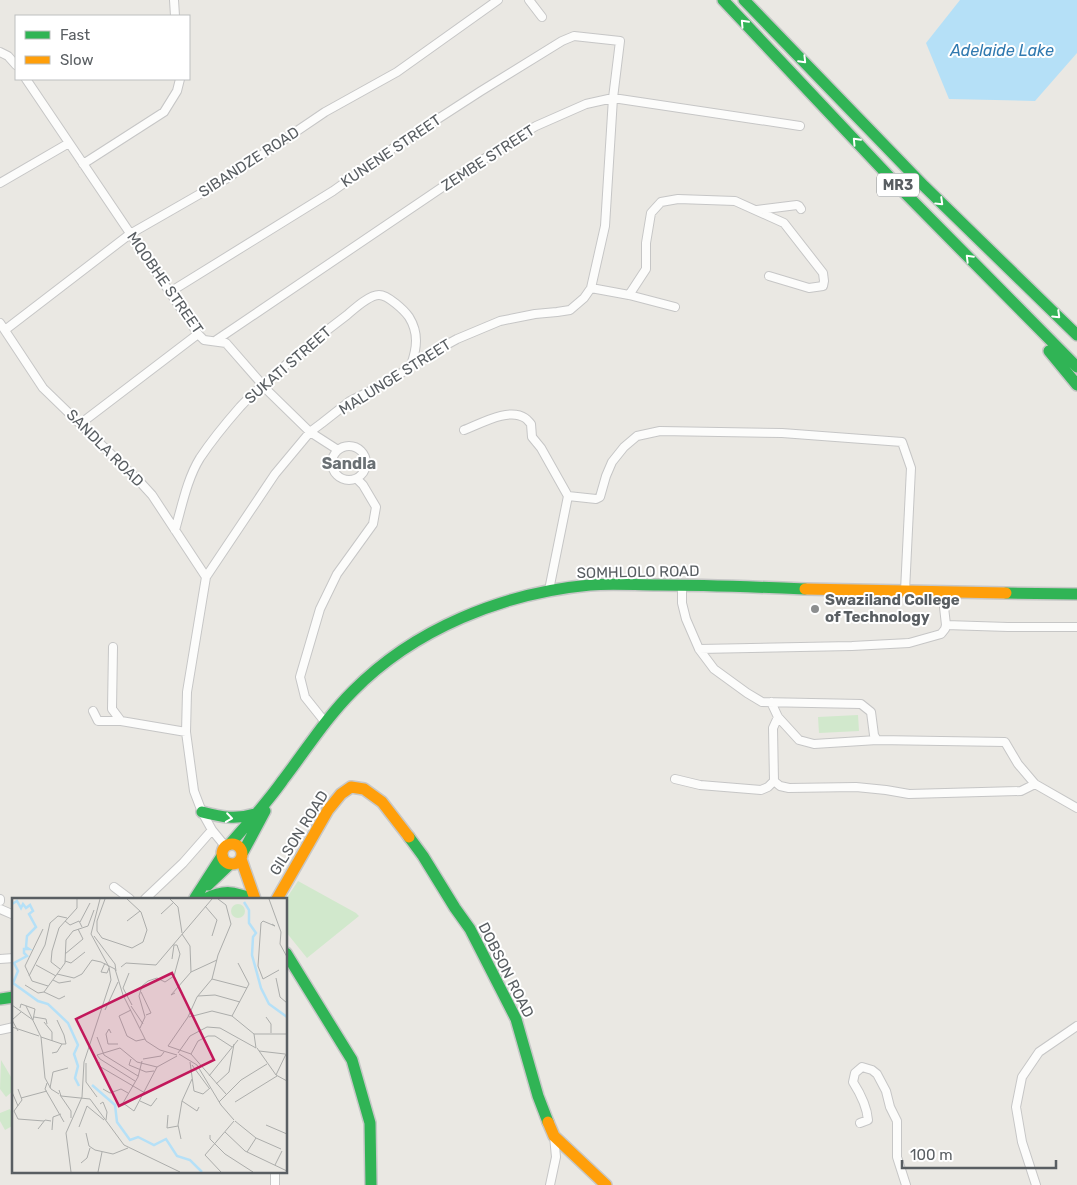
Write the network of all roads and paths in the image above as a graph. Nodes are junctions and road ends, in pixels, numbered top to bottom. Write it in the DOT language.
graph roads {
  1 [pos="174,0"];
  2 [pos="498,0"];
  3 [pos="529,0"];
  4 [pos="723,0"];
  5 [pos="744,0"];
  6 [pos="175,15"];
  7 [pos="542,17"];
  8 [pos="620,42"];
  9 [pos="0,52"];
  10 [pos="15,64"];
  11 [pos="27,80"];
  12 [pos="180,80"];
  13 [pos="614,98"];
  14 [pos="800,126"];
  15 [pos="69,143"];
  16 [pos="83,164"];
  17 [pos="0,183"];
  18 [pos="801,209"];
  19 [pos="755,210"];
  20 [pos="130,234"];
  21 [pos="982,271"];
  22 [pos="769,276"];
  23 [pos="591,288"];
  24 [pos="170,292"];
  25 [pos="629,295"];
  26 [pos="675,307"];
  27 [pos="2,327"];
  28 [pos="198,334"];
  29 [pos="1077,334"];
  30 [pos="215,341"];
  31 [pos="411,365"];
  32 [pos="1077,367"];
  33 [pos="263,385"];
  34 [pos="1077,385"];
  35 [pos="80,424"];
  36 [pos="464,430"];
  37 [pos="310,432"];
  38 [pos="338,450"];
  39 [pos="357,479"];
  40 [pos="568,496"];
  41 [pos="175,530"];
  42 [pos="206,577"];
  43 [pos="682,585"];
  44 [pos="549,590"];
  45 [pos="905,591"];
  46 [pos="940,592"];
  47 [pos="1077,594"];
  48 [pos="946,625"];
  49 [pos="1077,627"];
  50 [pos="113,647"];
  51 [pos="699,649"];
  52 [pos="771,702"];
  53 [pos="93,712"];
  54 [pos="778,717"];
  55 [pos="121,721"];
  56 [pos="325,722"];
  57 [pos="186,732"];
  58 [pos="878,740"];
  59 [pos="675,779"];
  60 [pos="774,781"];
  61 [pos="1035,784"];
  62 [pos="352,787"];
  63 [pos="276,790"];
  64 [pos="1077,808"];
  65 [pos="202,812"];
  66 [pos="255,814"];
  67 [pos="212,830"];
  68 [pos="232,855"];
  69 [pos="114,887"];
  70 [pos="254,896"];
  71 [pos="129,898"];
  72 [pos="146,898"];
  73 [pos="195,898"];
  74 [pos="207,898"];
  75 [pos="278,898"];
  76 [pos="0,909"];
  77 [pos="12,915"];
  78 [pos="288,957"];
  79 [pos="1077,1026"];
  80 [pos="860,1123"];
  81 [pos="554,1136"];
  82 [pos="275,1172"];
  83 [pos="275,1185"];
  84 [pos="371,1185"];
  85 [pos="550,1185"];
  86 [pos="606,1185"];
  87 [pos="906,1185"];
  88 [pos="1036,1185"];
  1 -- 6 [label="street"];
  2 -- 20 [label="street, SIBANDZE ROAD"];
  3 -- 7 [label="street"];
  21 -- 4 [label="main road, MR3, one-way"];
  5 -- 29 [label="main road, MR3, one-way"];
  8 -- 13 [label="street, MALUNGE STREET"];
  8 -- 24 [label="street, KUNENE STREET"];
  9 -- 10 [label="street"];
  11 -- 15 [label="street, MQOBHE STREET"];
  12 -- 16 [label="street"];
  13 -- 14 [label="street, ZEMBE STREET"];
  13 -- 23 [label="street, MALUNGE STREET"];
  13 -- 30 [label="street, ZEMBE STREET"];
  15 -- 16 [label="street, MQOBHE STREET"];
  15 -- 17 [label="street"];
  16 -- 20 [label="street, MQOBHE STREET"];
  18 -- 19 [label="street"];
  19 -- 22 [label="street"];
  19 -- 25 [label="street"];
  20 -- 24 [label="street, MQOBHE STREET"];
  20 -- 27 [label="street, SIBANDZE ROAD"];
  21 -- 32 [label="main road, MR3"];
  21 -- 34 [label="main road"];
  23 -- 25 [label="street"];
  23 -- 31 [label="street, MALUNGE STREET"];
  24 -- 28 [label="street, MQOBHE STREET"];
  25 -- 26 [label="street"];
  27 -- 35 [label="street, SANDLA ROAD"];
  28 -- 30 [label="street, MQOBHE STREET"];
  28 -- 35 [label="street"];
  30 -- 33 [label="street, MQOBHE STREET"];
  31 -- 33 [label="street, SUKATI STREET"];
  31 -- 37 [label="street, MALUNGE STREET"];
  33 -- 37 [label="street, MQOBHE STREET"];
  33 -- 41 [label="street, SUKATI STREET"];
  35 -- 41 [label="street, SANDLA ROAD"];
  36 -- 40 [label="street"];
  37 -- 38 [label="street, MQOBHE STREET"];
  37 -- 42 [label="street, MALUNGE STREET"];
  38 -- 39 [label="street"];
  38 -- 39 [label="street"];
  39 -- 56 [label="street"];
  40 -- 44 [label="street"];
  40 -- 45 [label="street"];
  41 -- 42 [label="street, SANDLA ROAD"];
  42 -- 57 [label="street, MALUNGE STREET"];
  43 -- 44 [label="main road, SOMHLOLO ROAD"];
  43 -- 45 [label="main road, SOMHLOLO ROAD"];
  43 -- 51 [label="street"];
  44 -- 56 [label="main road, SOMHLOLO ROAD"];
  45 -- 46 [label="main road, SOMHLOLO ROAD"];
  46 -- 47 [label="main road, SOMHLOLO ROAD"];
  46 -- 48 [label="street"];
  48 -- 49 [label="street"];
  48 -- 51 [label="street"];
  50 -- 55 [label="street"];
  51 -- 52 [label="street"];
  52 -- 54 [label="street"];
  52 -- 58 [label="street"];
  53 -- 55 [label="street"];
  54 -- 58 [label="street"];
  54 -- 60 [label="street"];
  55 -- 57 [label="street"];
  56 -- 63 [label="main road, SOMHLOLO ROAD"];
  57 -- 65 [label="street, MALUNGE STREET"];
  58 -- 61 [label="street"];
  59 -- 60 [label="street"];
  60 -- 61 [label="street"];
  61 -- 64 [label="street"];
  62 -- 75 [label="main road, GILSON ROAD"];
  62 -- 81 [label="main road, DOBSON ROAD"];
  63 -- 66 [label="main road, SOMHLOLO ROAD"];
  63 -- 68 [label="main road, SOMHLOLO ROAD"];
  65 -- 66 [label="main road, one-way"];
  65 -- 67 [label="street, MALUNGE STREET"];
  66 -- 68 [label="main road, SOMHLOLO ROAD"];
  67 -- 68 [label="street, MALUNGE STREET"];
  67 -- 72 [label="street"];
  68 -- 70 [label="main road"];
  68 -- 73 [label="main road, SOMHLOLO ROAD"];
  69 -- 71 [label="street"];
  70 -- 74 [label="main road"];
  76 -- 77 [label="street"];
  78 -- 84 [label="main road"];
  79 -- 88 [label="street"];
  80 -- 87 [label="street"];
  81 -- 85 [label="street"];
  81 -- 86 [label="main road, DOBSON ROAD"];
  82 -- 83 [label="street"];
}
